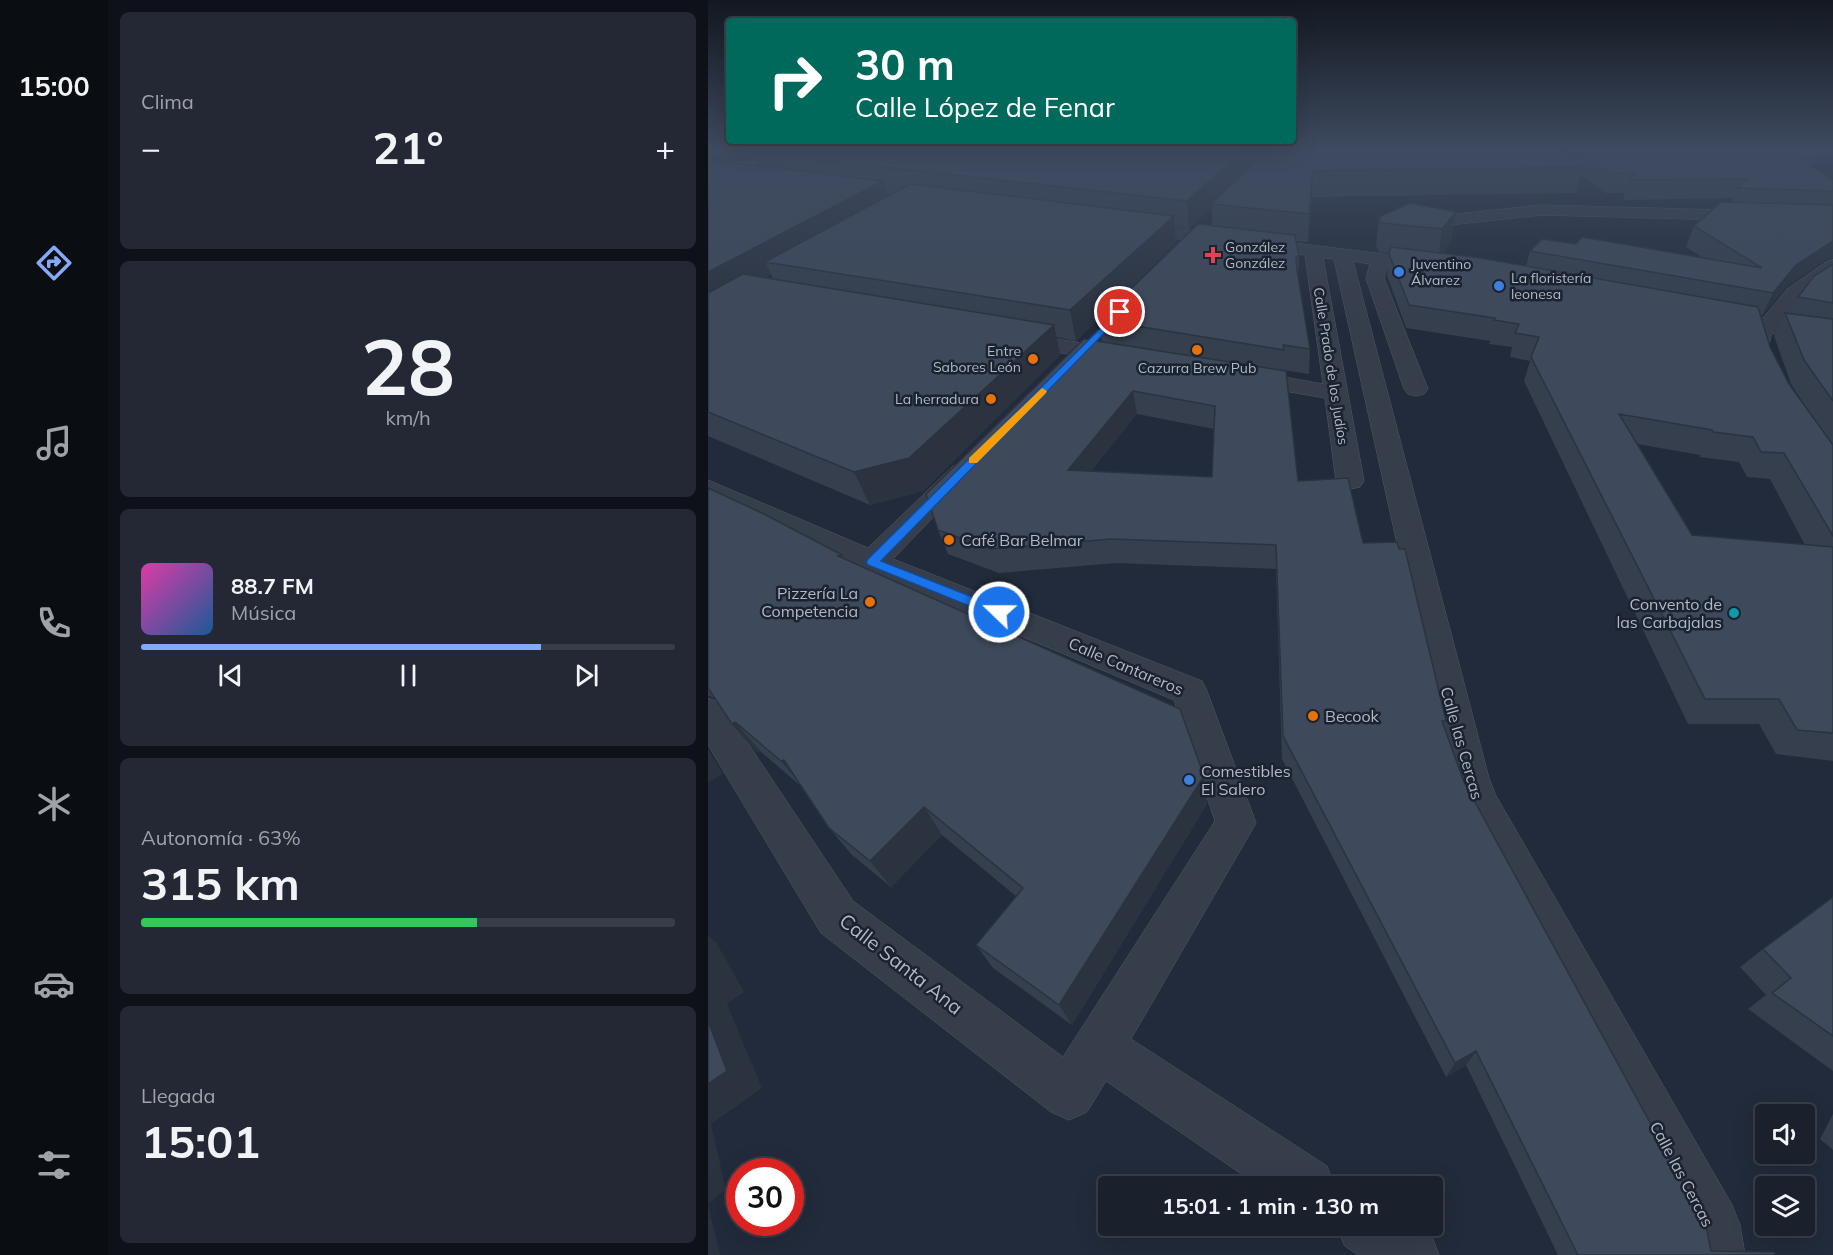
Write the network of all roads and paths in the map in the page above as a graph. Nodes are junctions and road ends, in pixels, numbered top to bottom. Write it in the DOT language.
graph roads {
  1 [pos="1492,206"];
  2 [pos="1743,206"];
  3 [pos="1453,209"];
  4 [pos="1833,209"];
  5 [pos="1833,218"];
  6 [pos="1400,225"];
  7 [pos="1117,226"];
  8 [pos="1204,228"];
  9 [pos="1341,248"];
  10 [pos="1179,254"];
  11 [pos="1380,259"];
  12 [pos="1833,266"];
  13 [pos="1454,269"];
  14 [pos="1698,312"];
  15 [pos="1768,326"];
  16 [pos="1104,329"];
  17 [pos="991,335"];
  18 [pos="1833,337"];
  19 [pos="1075,358"];
  20 [pos="1138,359"];
  21 [pos="1768,365"];
  22 [pos="1219,373"];
  23 [pos="1416,389"];
  24 [pos="1335,393"];
  25 [pos="978,456"];
  26 [pos="1350,482"];
  27 [pos="708,488"];
  28 [pos="872,562"];
  29 [pos="708,713"];
  30 [pos="1097,1047"];
  31 [pos="1070,1094"];
  32 [pos="1292,1176"];
  33 [pos="1381,1236"];
  34 [pos="1410,1255"];
  35 [pos="1716,1255"];
  1 -- 3 [label="street"];
  2 -- 4 [label="street"];
  5 -- 6 [label="street"];
  7 -- 8 [label="street"];
  8 -- 9 [label="street"];
  8 -- 10 [label="street"];
  9 -- 11 [label="street"];
  9 -- 24 [label="street, Calle Prado de los Judíos"];
  9 -- 35 [label="street, Calle las Cercas"];
  11 -- 13 [label="street"];
  11 -- 23 [label="street"];
  12 -- 15 [label="street"];
  14 -- 15 [label="street"];
  15 -- 18 [label="street"];
  15 -- 21 [label="street"];
  16 -- 19 [label="street"];
  17 -- 19 [label="street"];
  19 -- 20 [label="street"];
  22 -- 24 [label="street"];
  24 -- 26 [label="street, Calle Prado de los Judíos"];
  25 -- 28 [label="street"];
  27 -- 28 [label="street, Calle Cantareros"];
  28 -- 30 [label="street, Calle Cantareros"];
  29 -- 31 [label="street, Calle Santa Ana"];
  30 -- 31 [label="street, Calle Cantareros"];
  30 -- 32 [label="street"];
  33 -- 34 [label="street"];
}
